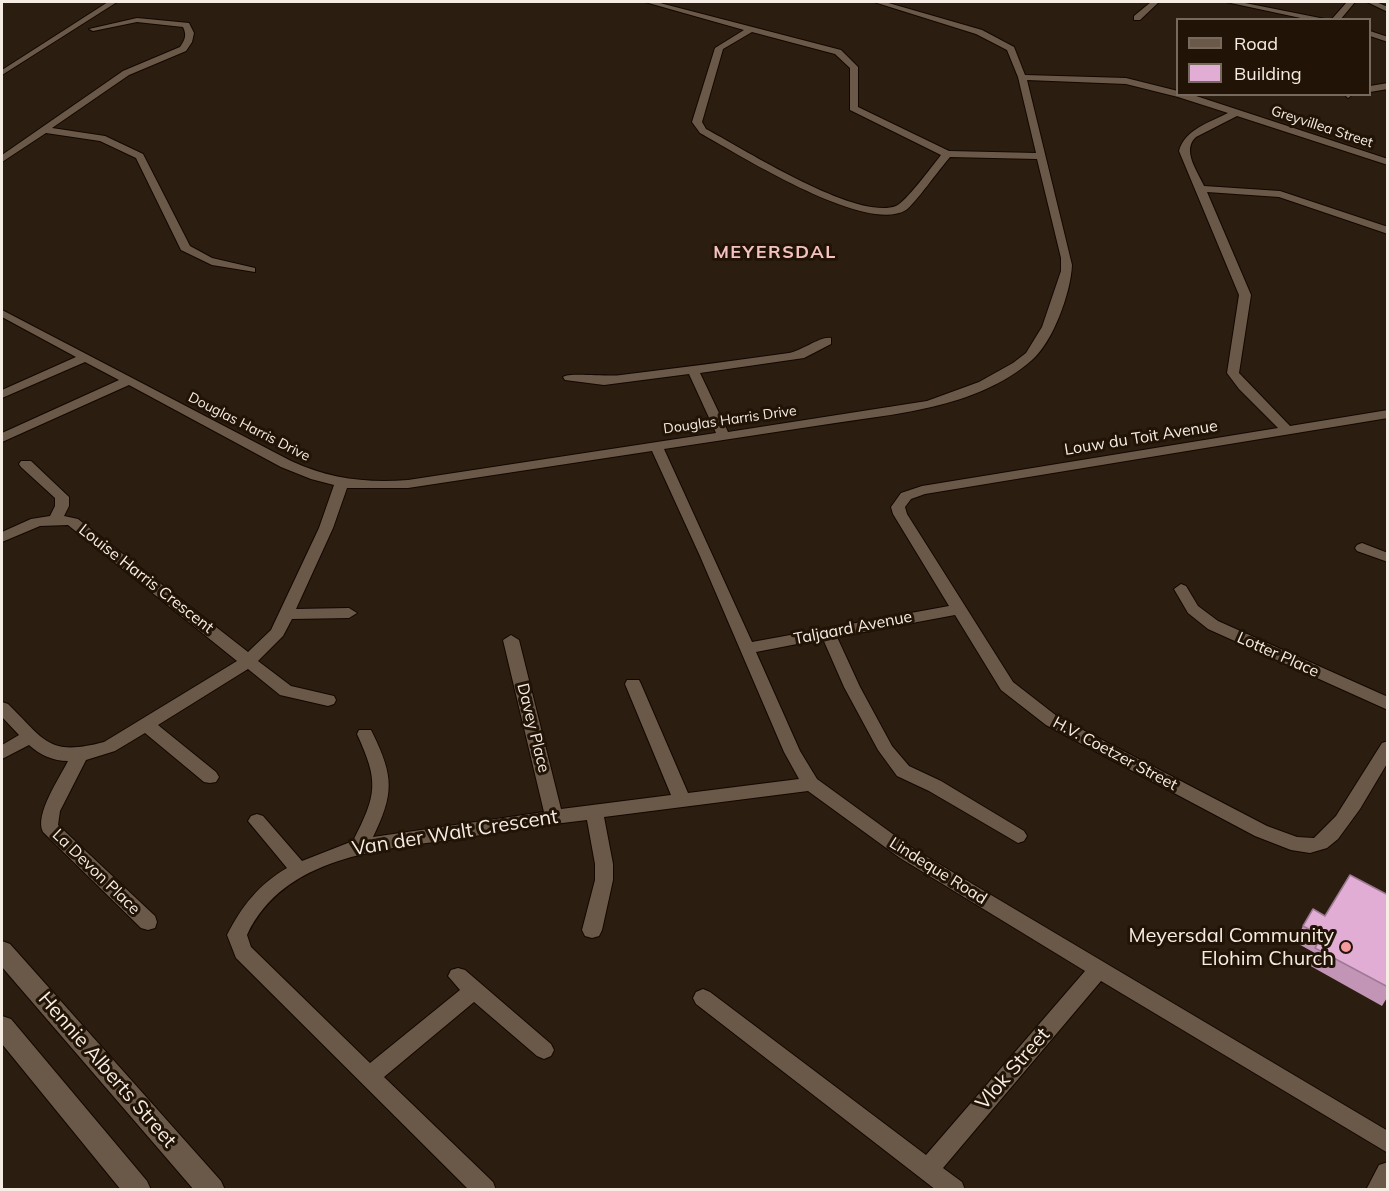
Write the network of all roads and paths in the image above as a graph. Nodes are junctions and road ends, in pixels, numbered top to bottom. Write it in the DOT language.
graph roads {
  1 [pos="113,2"];
  2 [pos="649,2"];
  3 [pos="878,2"];
  4 [pos="1155,2"];
  5 [pos="1230,2"];
  6 [pos="1351,2"];
  7 [pos="1371,2"];
  8 [pos="1388,10"];
  9 [pos="1137,18"];
  10 [pos="1306,18"];
  11 [pos="1337,18"];
  12 [pos="753,28"];
  13 [pos="74,29"];
  14 [pos="2,73"];
  15 [pos="1022,77"];
  16 [pos="1388,86"];
  17 [pos="1371,89"];
  18 [pos="1176,94"];
  19 [pos="1184,96"];
  20 [pos="1235,112"];
  21 [pos="44,130"];
  22 [pos="947,154"];
  23 [pos="1041,156"];
  24 [pos="2,159"];
  25 [pos="1388,162"];
  26 [pos="1201,189"];
  27 [pos="1388,231"];
  28 [pos="251,270"];
  29 [pos="2,313"];
  30 [pos="827,341"];
  31 [pos="85,358"];
  32 [pos="693,370"];
  33 [pos="569,377"];
  34 [pos="128,381"];
  35 [pos="2,394"];
  36 [pos="1388,414"];
  37 [pos="1288,431"];
  38 [pos="724,436"];
  39 [pos="2,438"];
  40 [pos="656,446"];
  41 [pos="26,464"];
  42 [pos="340,484"];
  43 [pos="902,500"];
  44 [pos="56,519"];
  45 [pos="2,538"];
  46 [pos="1362,548"];
  47 [pos="1388,558"];
  48 [pos="1180,589"];
  49 [pos="958,609"];
  50 [pos="349,613"];
  51 [pos="287,614"];
  52 [pos="828,633"];
  53 [pos="511,640"];
  54 [pos="747,648"];
  55 [pos="250,660"];
  56 [pos="633,684"];
  57 [pos="328,700"];
  58 [pos="1388,704"];
  59 [pos="2,708"];
  60 [pos="146,725"];
  61 [pos="365,734"];
  62 [pos="31,736"];
  63 [pos="1388,747"];
  64 [pos="2,753"];
  65 [pos="80,755"];
  66 [pos="210,777"];
  67 [pos="811,784"];
  68 [pos="682,800"];
  69 [pos="594,812"];
  70 [pos="554,817"];
  71 [pos="257,821"];
  72 [pos="1018,836"];
  73 [pos="360,846"];
  74 [pos="300,871"];
  75 [pos="148,922"];
  76 [pos="592,930"];
  77 [pos="2,951"];
  78 [pos="1099,969"];
  79 [pos="458,976"];
  80 [pos="474,990"];
  81 [pos="703,998"];
  82 [pos="2,1027"];
  83 [pos="544,1050"];
  84 [pos="370,1077"];
  85 [pos="1388,1143"];
  86 [pos="928,1169"];
  87 [pos="1388,1174"];
  88 [pos="138,1190"];
  89 [pos="213,1190"];
  90 [pos="485,1190"];
  91 [pos="954,1190"];
  92 [pos="1379,1190"];
  1 -- 13 [label="street"];
  2 -- 12 [label="street"];
  3 -- 15 [label="street, Douglas Harris Drive"];
  4 -- 9 [label="street"];
  5 -- 10 [label="street"];
  6 -- 11 [label="street"];
  7 -- 8 [label="street"];
  12 -- 22 [label="street"];
  12 -- 22 [label="street"];
  13 -- 14 [label="street"];
  13 -- 21 [label="street"];
  15 -- 18 [label="street, Greyvillea Street"];
  15 -- 23 [label="street, Douglas Harris Drive"];
  16 -- 17 [label="street"];
  19 -- 20 [label="street, Greyvillea Street"];
  20 -- 25 [label="street, Greyvillea Street"];
  20 -- 26 [label="street"];
  21 -- 24 [label="street"];
  21 -- 28 [label="street"];
  22 -- 23 [label="street"];
  23 -- 38 [label="street, Douglas Harris Drive"];
  26 -- 27 [label="street"];
  26 -- 37 [label="street"];
  29 -- 31 [label="street, Douglas Harris Drive"];
  30 -- 32 [label="street"];
  31 -- 34 [label="street, Douglas Harris Drive"];
  31 -- 35 [label="street"];
  32 -- 33 [label="street"];
  32 -- 38 [label="street"];
  34 -- 39 [label="street"];
  34 -- 42 [label="street, Douglas Harris Drive"];
  36 -- 37 [label="street, Louw du Toit Avenue"];
  37 -- 43 [label="street, Louw du Toit Avenue"];
  38 -- 40 [label="street, Douglas Harris Drive"];
  40 -- 42 [label="street, Douglas Harris Drive"];
  40 -- 54 [label="street, Lindeque Road"];
  41 -- 44 [label="street"];
  42 -- 51 [label="street"];
  43 -- 49 [label="street, H.V. Coetzer Street"];
  44 -- 45 [label="street"];
  44 -- 55 [label="street, Louise Harris Crescent"];
  46 -- 47 [label="street"];
  48 -- 58 [label="street, Lotter Place"];
  49 -- 52 [label="street, Taljaard Avenue"];
  49 -- 63 [label="street, H.V. Coetzer Street"];
  50 -- 51 [label="street"];
  51 -- 55 [label="street"];
  52 -- 54 [label="street, Taljaard Avenue"];
  52 -- 72 [label="street"];
  53 -- 70 [label="street, Davey Place"];
  54 -- 67 [label="street, Lindeque Road"];
  55 -- 57 [label="street, Louise Harris Crescent"];
  55 -- 60 [label="street"];
  56 -- 68 [label="street"];
  59 -- 62 [label="street"];
  60 -- 65 [label="street"];
  60 -- 66 [label="street"];
  61 -- 73 [label="street"];
  62 -- 64 [label="street"];
  62 -- 65 [label="street"];
  65 -- 75 [label="street, La Devon Place"];
  67 -- 68 [label="street, Van der Walt Crescent"];
  67 -- 78 [label="street, Lindeque Road"];
  68 -- 69 [label="street, Van der Walt Crescent"];
  69 -- 70 [label="street, Van der Walt Crescent"];
  69 -- 76 [label="street"];
  70 -- 73 [label="street, Van der Walt Crescent"];
  71 -- 74 [label="street"];
  73 -- 74 [label="street, Van der Walt Crescent"];
  74 -- 84 [label="street, Van der Walt Crescent"];
  77 -- 89 [label="street, Hennie Alberts Street"];
  78 -- 85 [label="street, Lindeque Road"];
  78 -- 86 [label="street, Vlok Street"];
  79 -- 80 [label="street"];
  80 -- 83 [label="street"];
  80 -- 84 [label="street"];
  81 -- 86 [label="street"];
  82 -- 88 [label="street"];
  84 -- 90 [label="street, Van der Walt Crescent"];
  86 -- 91 [label="street"];
  87 -- 92 [label="street"];
}
